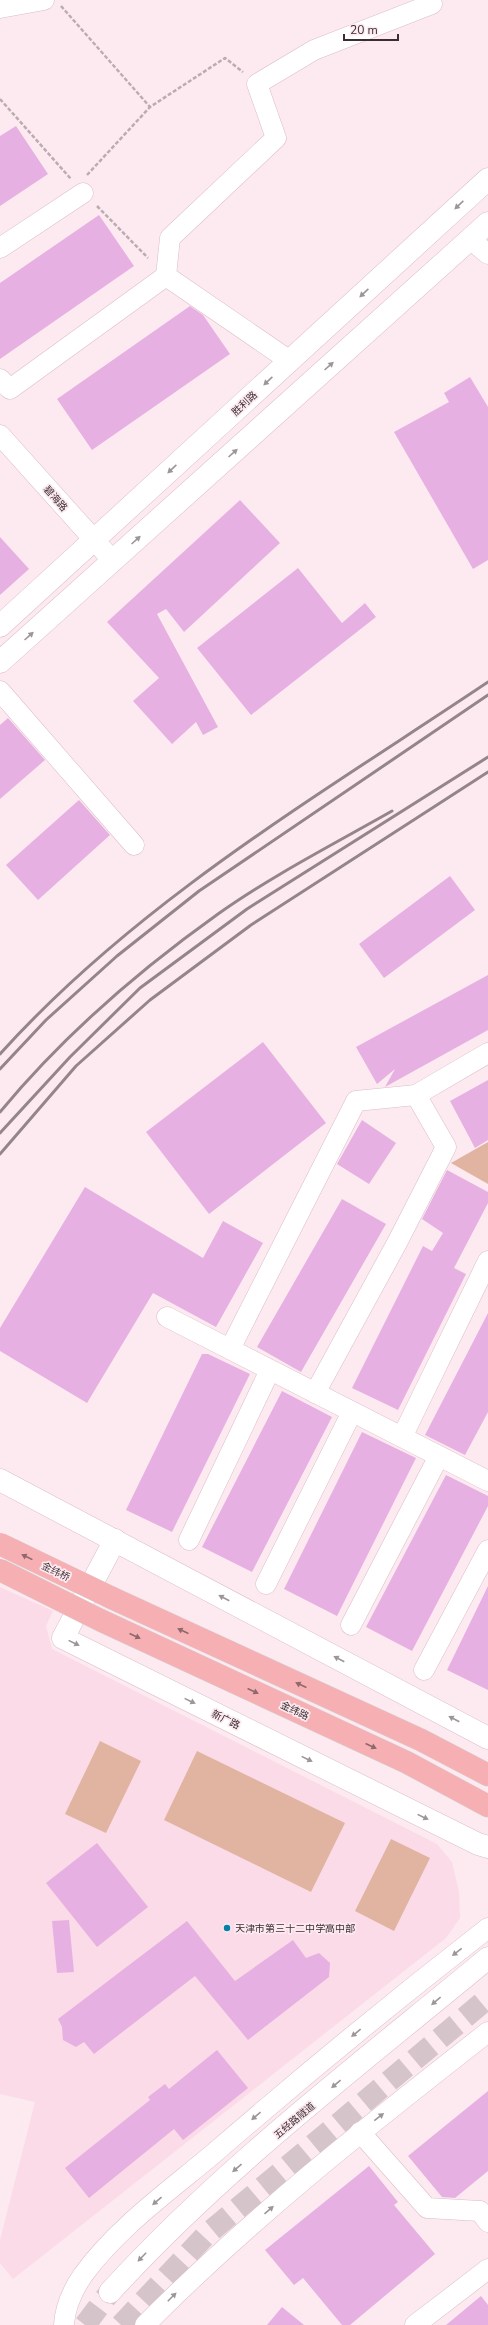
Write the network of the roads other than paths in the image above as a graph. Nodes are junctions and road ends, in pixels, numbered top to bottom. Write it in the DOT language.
graph roads {
  1 [pos="44,0"];
  2 [pos="431,0"];
  3 [pos="0,8"];
  4 [pos="488,179"];
  5 [pos="83,186"];
  6 [pos="488,224"];
  7 [pos="470,239"];
  8 [pos="0,248"];
  9 [pos="488,254"];
  10 [pos="166,276"];
  11 [pos="290,361"];
  12 [pos="0,379"];
  13 [pos="0,435"];
  14 [pos="94,541"];
  15 [pos="113,561"];
  16 [pos="0,626"];
  17 [pos="0,662"];
  18 [pos="0,691"];
  19 [pos="134,845"];
  20 [pos="488,1053"];
  21 [pos="416,1095"];
  22 [pos="488,1261"];
  23 [pos="167,1317"];
  24 [pos="230,1349"];
  25 [pos="270,1370"];
  26 [pos="315,1393"];
  27 [pos="352,1412"];
  28 [pos="402,1438"];
  29 [pos="439,1456"];
  30 [pos="486,1477"];
  31 [pos="0,1480"];
  32 [pos="115,1540"];
  33 [pos="189,1540"];
  34 [pos="0,1544"];
  35 [pos="488,1550"];
  36 [pos="0,1570"];
  37 [pos="266,1584"];
  38 [pos="350,1625"];
  39 [pos="424,1670"];
  40 [pos="488,1738"];
  41 [pos="488,1774"];
  42 [pos="488,1806"];
  43 [pos="488,1847"];
  44 [pos="488,1928"];
  45 [pos="488,1958"];
  46 [pos="488,2032"];
  47 [pos="360,2132"];
  48 [pos="485,2212"];
  49 [pos="488,2269"];
  50 [pos="110,2292"];
  51 [pos="64,2325"];
  52 [pos="145,2325"];
  53 [pos="415,2325"];
  1 -- 3 [label="street"];
  2 -- 10 [label="street"];
  4 -- 11 [label="main road, 胜利路, one-way"];
  5 -- 8 [label="street"];
  6 -- 7 [label="main road"];
  7 -- 9 [label="street"];
  15 -- 7 [label="main road, one-way"];
  10 -- 11 [label="street"];
  10 -- 12 [label="street"];
  11 -- 14 [label="main road, 胜利路, one-way"];
  13 -- 14 [label="street, 碧海路"];
  14 -- 15 [label="street, 碧海路"];
  14 -- 16 [label="main road, 胜利路"];
  17 -- 15 [label="main road, one-way"];
  18 -- 19 [label="street"];
  20 -- 21 [label="street"];
  21 -- 24 [label="street"];
  21 -- 26 [label="street"];
  22 -- 28 [label="street"];
  23 -- 24 [label="street"];
  24 -- 25 [label="street"];
  25 -- 26 [label="street"];
  25 -- 33 [label="street"];
  26 -- 27 [label="street"];
  27 -- 28 [label="street"];
  27 -- 37 [label="street"];
  28 -- 29 [label="street"];
  29 -- 30 [label="street"];
  29 -- 38 [label="street"];
  31 -- 32 [label="main road"];
  40 -- 32 [label="main road, one-way"];
  32 -- 43 [label="main road, 新广路, one-way"];
  41 -- 34 [label="main road, 金纬桥, one-way, bridge"];
  35 -- 39 [label="street"];
  36 -- 42 [label="main road, 金纬路, one-way, bridge"];
  44 -- 51 [label="street, one-way"];
  45 -- 50 [label="main road, 五经路隧道, one-way"];
  47 -- 46 [label="street, one-way"];
  47 -- 48 [label="street"];
  52 -- 47 [label="street, one-way"];
  49 -- 53 [label="street"];
}
